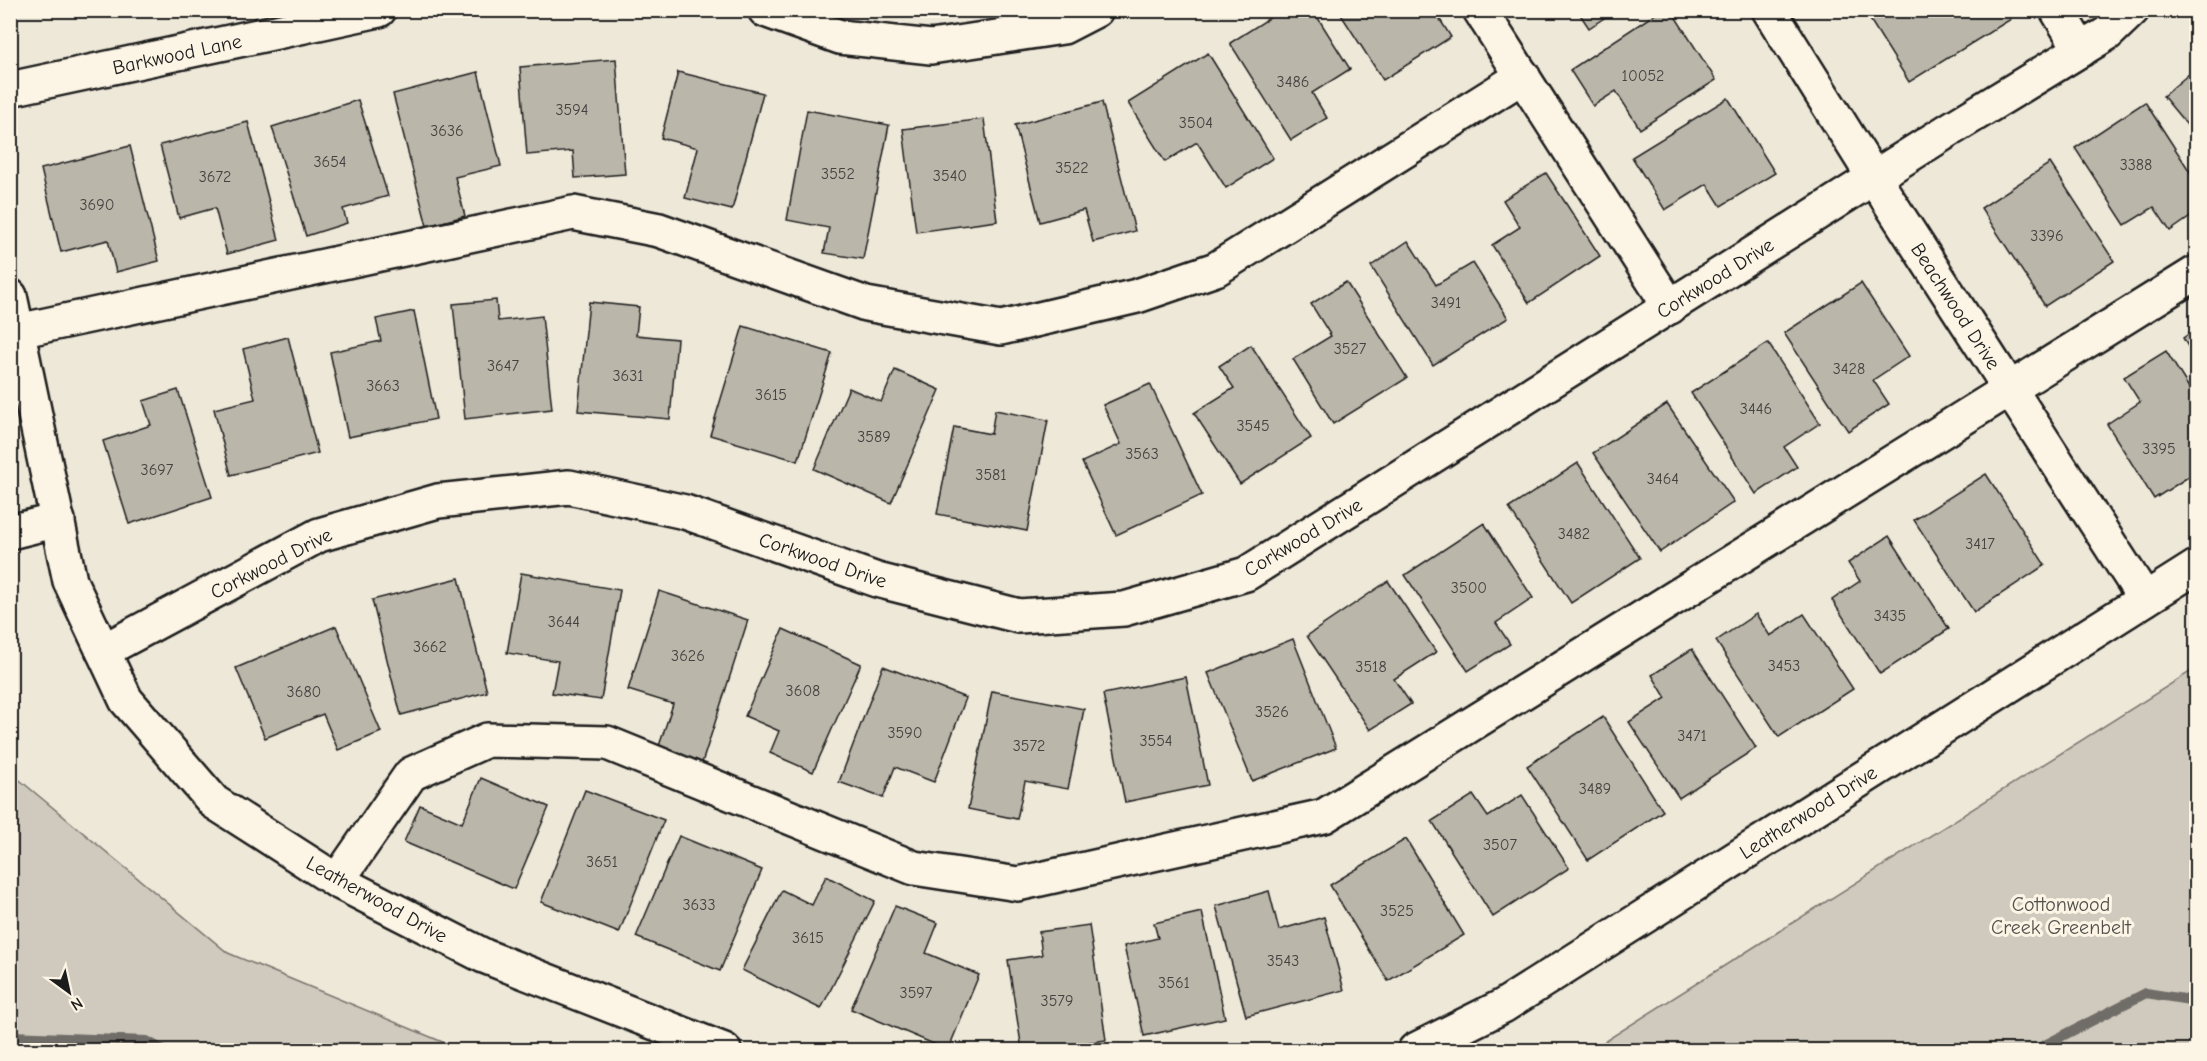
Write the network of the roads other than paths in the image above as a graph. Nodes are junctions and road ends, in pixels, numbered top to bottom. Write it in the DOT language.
graph roads {
  1 [pos="379,10"];
  2 [pos="765,10"];
  3 [pos="1096,10"];
  4 [pos="1480,10"];
  5 [pos="1769,10"];
  6 [pos="2056,10"];
  7 [pos="2132,10"];
  8 [pos="2081,50"];
  9 [pos="1523,76"];
  10 [pos="10,89"];
  11 [pos="1874,178"];
  12 [pos="2196,273"];
  13 [pos="10,296"];
  14 [pos="1670,306"];
  15 [pos="18,331"];
  16 [pos="2009,389"];
  17 [pos="58,520"];
  18 [pos="10,532"];
  19 [pos="2196,567"];
  20 [pos="2145,599"];
  21 [pos="103,651"];
  22 [pos="337,881"];
  23 [pos="724,1050"];
  24 [pos="1415,1050"];
  1 -- 10 [label="street, Barkwood Lane"];
  2 -- 3 [label="street"];
  4 -- 9 [label="street"];
  5 -- 11 [label="street, Beachwood Drive"];
  6 -- 8 [label="street"];
  7 -- 8 [label="street, Corkwood Drive"];
  8 -- 11 [label="street, Corkwood Drive"];
  9 -- 14 [label="street"];
  9 -- 15 [label="street"];
  11 -- 14 [label="street, Corkwood Drive"];
  11 -- 16 [label="street, Beachwood Drive"];
  12 -- 16 [label="street"];
  13 -- 15 [label="street, Leatherwood Drive"];
  14 -- 21 [label="street, Corkwood Drive"];
  15 -- 17 [label="street, Leatherwood Drive"];
  16 -- 20 [label="street, Beachwood Drive"];
  16 -- 22 [label="street"];
  17 -- 18 [label="street"];
  17 -- 21 [label="street, Leatherwood Drive"];
  19 -- 20 [label="street, Leatherwood Drive"];
  20 -- 24 [label="street, Leatherwood Drive"];
  21 -- 22 [label="street, Leatherwood Drive"];
  22 -- 23 [label="street, Leatherwood Drive"];
}
